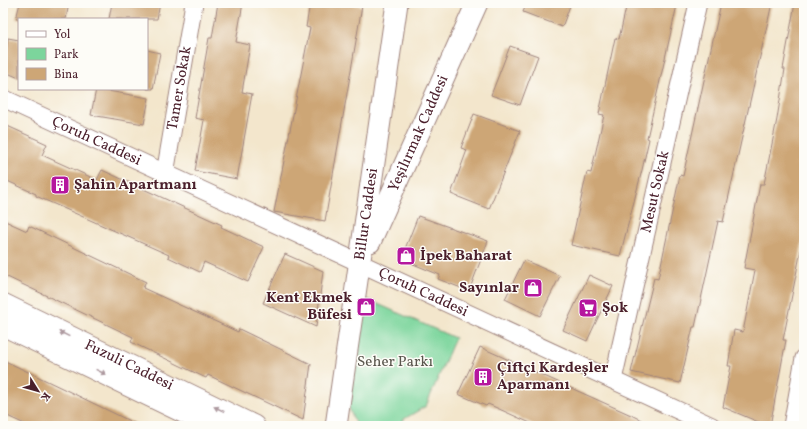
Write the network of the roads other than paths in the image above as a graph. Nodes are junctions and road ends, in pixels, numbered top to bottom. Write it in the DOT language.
graph roads {
  1 [pos="194,3"];
  2 [pos="397,3"];
  3 [pos="477,3"];
  4 [pos="698,3"];
  5 [pos="3,98"];
  6 [pos="165,174"];
  7 [pos="360,264"];
  8 [pos="3,304"];
  9 [pos="3,325"];
  10 [pos="804,358"];
  11 [pos="613,380"];
  12 [pos="212,426"];
  13 [pos="254,426"];
  14 [pos="336,426"];
  15 [pos="712,426"];
  16 [pos="792,426"];
  1 -- 6 [label="street, Tamer Sokak"];
  2 -- 7 [label="street, Billur Caddesi"];
  3 -- 7 [label="street, Yeşilırmak Caddesi"];
  4 -- 11 [label="street, Mesut Sokak"];
  5 -- 6 [label="street, Çoruh Caddesi"];
  6 -- 7 [label="street, Çoruh Caddesi"];
  7 -- 11 [label="street, Çoruh Caddesi"];
  7 -- 14 [label="street, Billur Caddesi"];
  13 -- 8 [label="street, Fuzuli Caddesi, one-way"];
  9 -- 12 [label="street, Fuzuli Caddesi, one-way"];
  10 -- 16 [label="street"];
  11 -- 15 [label="street, Çoruh Caddesi"];
}
